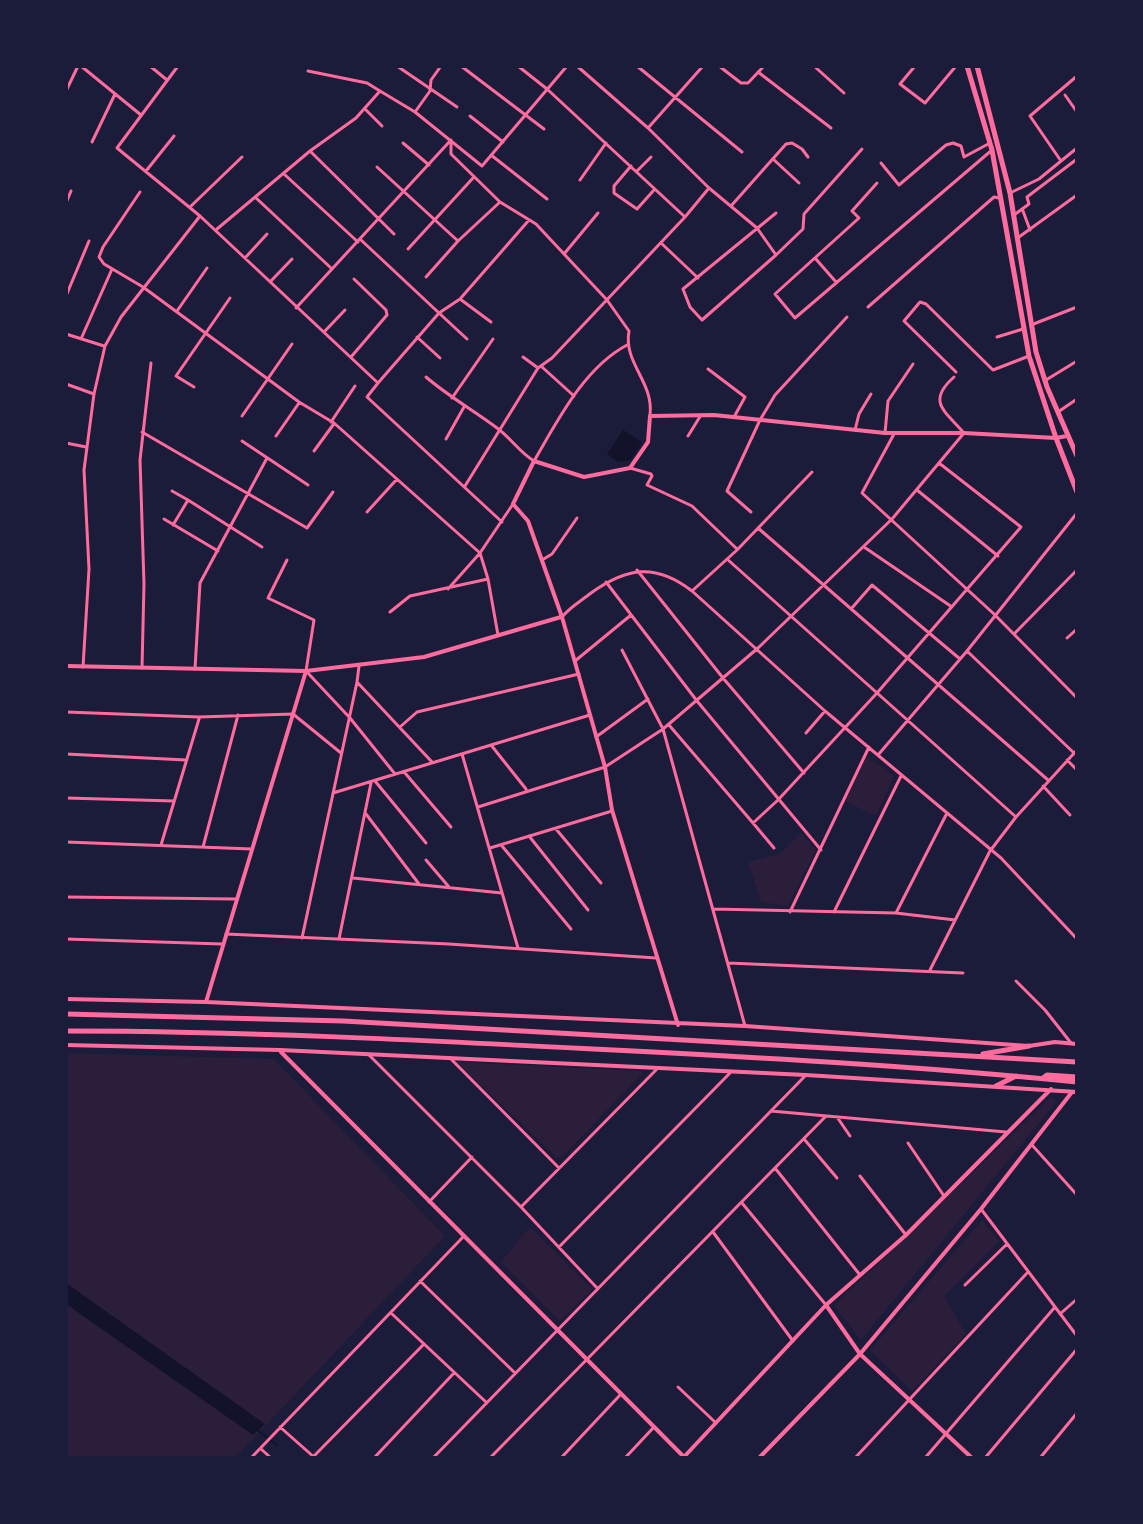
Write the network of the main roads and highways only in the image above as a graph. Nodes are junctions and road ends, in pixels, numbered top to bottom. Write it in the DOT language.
graph roads {
  1 [pos="967,66"];
  2 [pos="977,66"];
  3 [pos="1016,252"];
  4 [pos="1076,451"];
  5 [pos="1077,492"];
  6 [pos="66,1014"];
  7 [pos="66,1031"];
  8 [pos="1029,1046"];
  9 [pos="974,1055"];
  10 [pos="1077,1062"];
  11 [pos="1017,1075"];
  12 [pos="1077,1079"];
  13 [pos="996,1086"];
  1 -- 3 [label="main road"];
  2 -- 3 [label="main road"];
  3 -- 4 [label="main road"];
  3 -- 5 [label="main road"];
  6 -- 9 [label="main road"];
  7 -- 11 [label="main road"];
  8 -- 9 [label="main road"];
  9 -- 10 [label="main road"];
  11 -- 12 [label="main road"];
  11 -- 13 [label="main road"];
}
